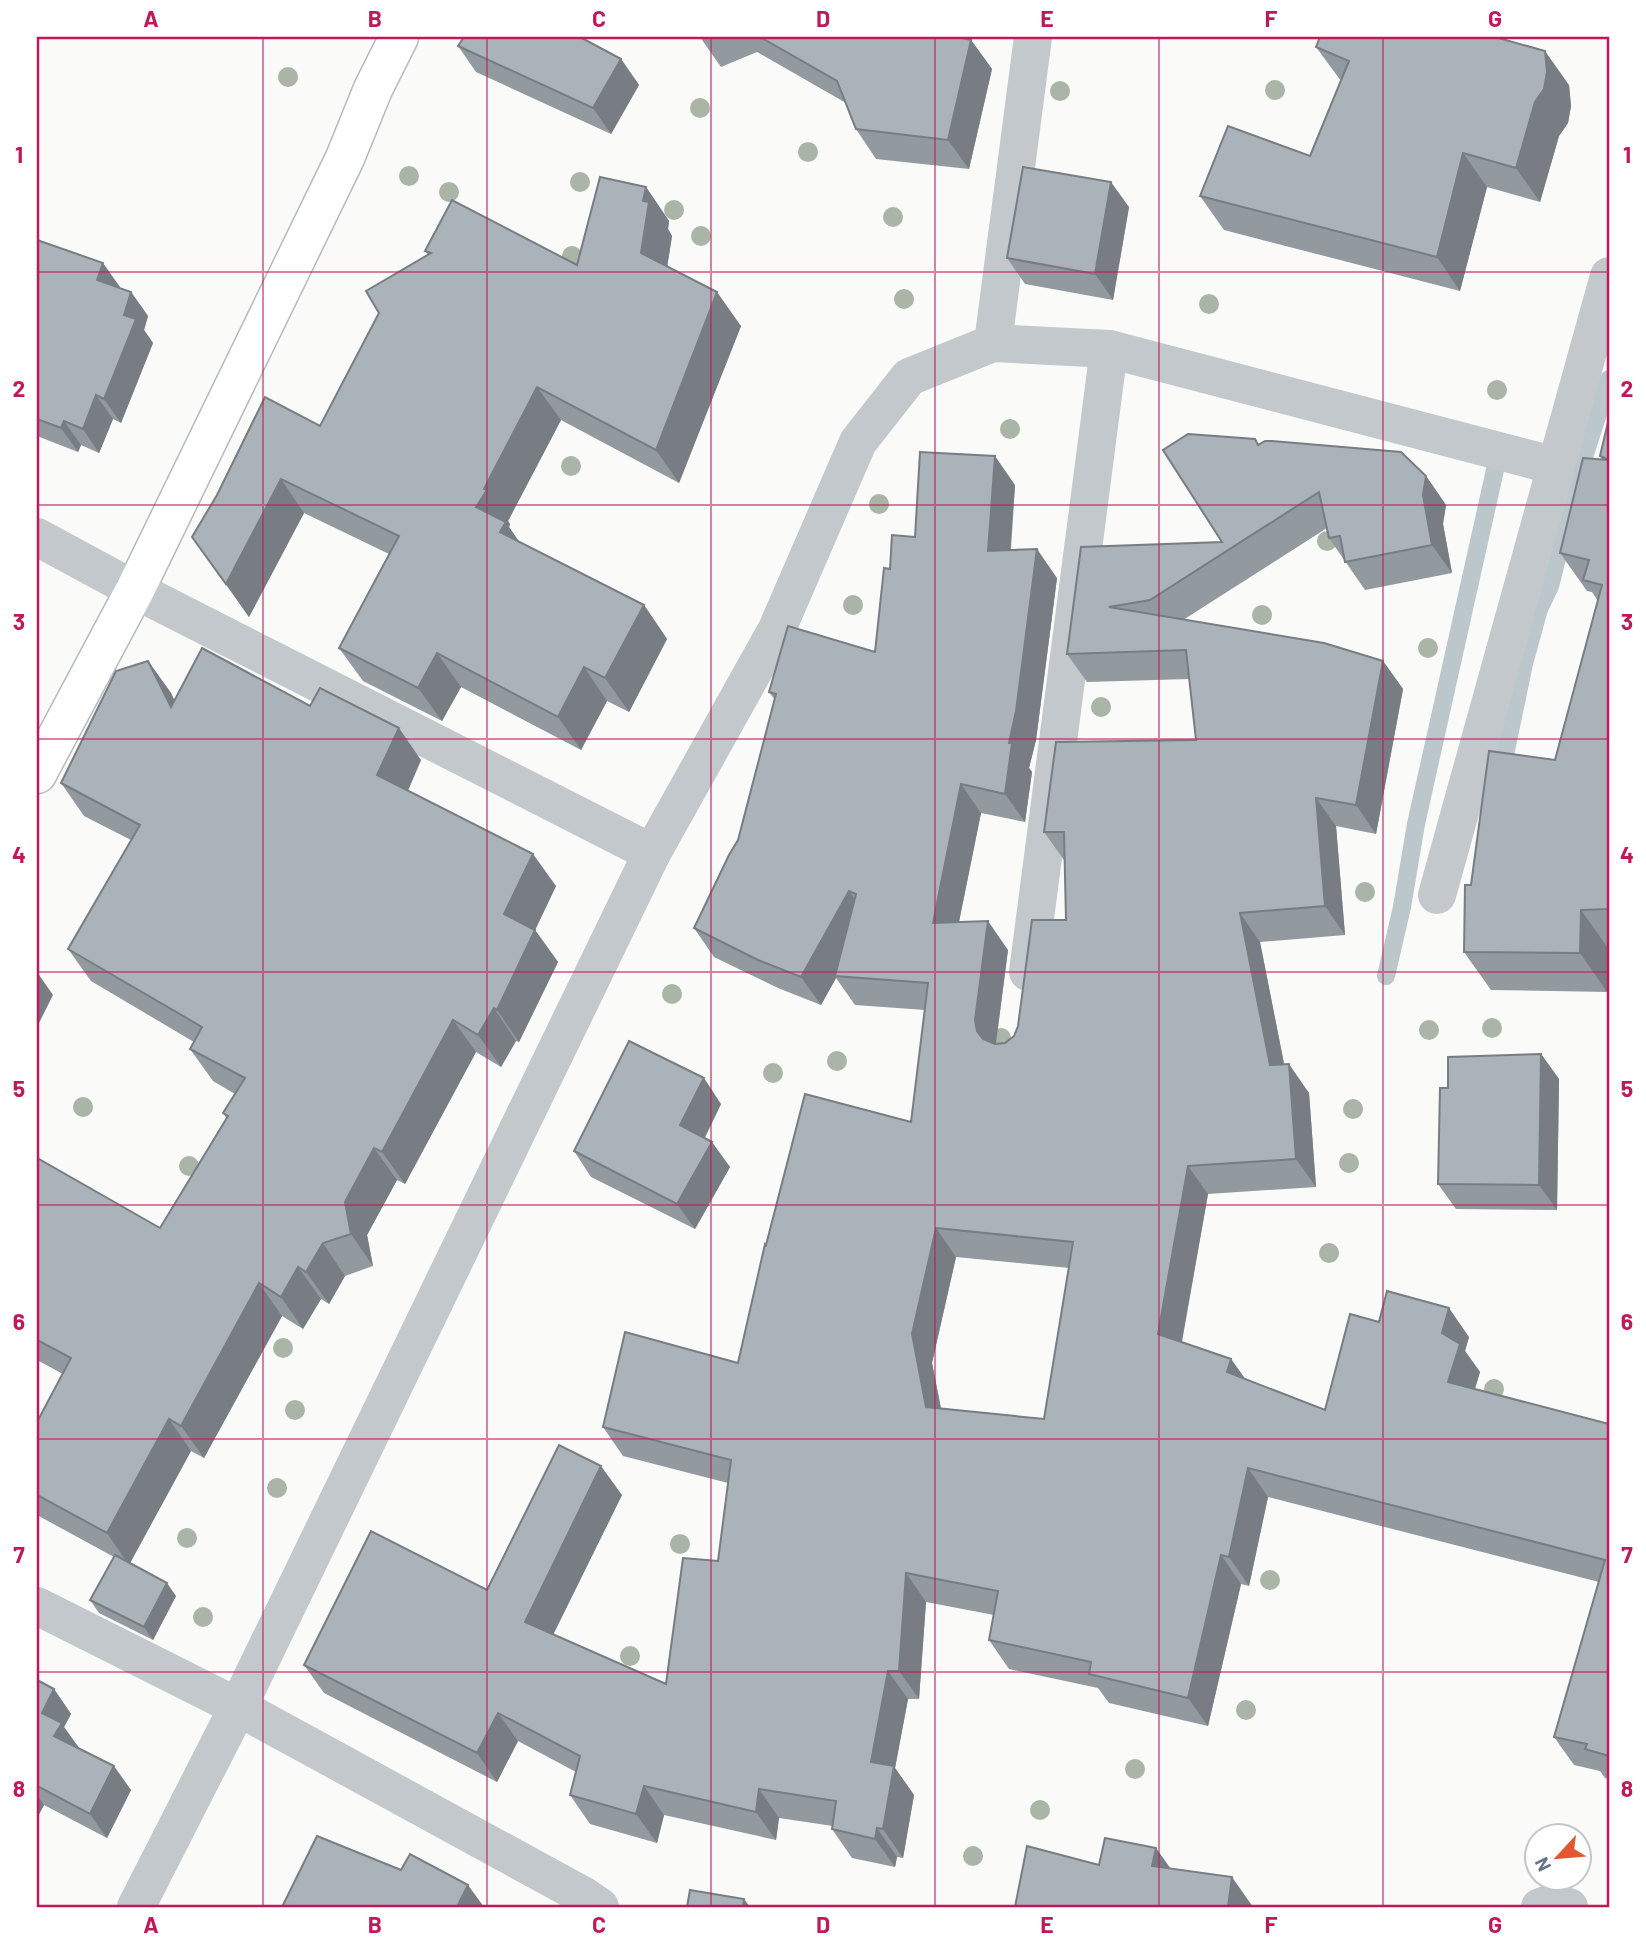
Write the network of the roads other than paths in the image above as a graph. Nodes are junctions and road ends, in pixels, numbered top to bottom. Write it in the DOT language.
graph roads {
  1 [pos="398,37"];
  2 [pos="1033,37"];
  3 [pos="1609,276"];
  4 [pos="993,343"];
  5 [pos="1109,349"];
  6 [pos="1556,466"];
  7 [pos="37,537"];
  8 [pos="135,590"];
  9 [pos="37,775"];
  10 [pos="652,853"];
  11 [pos="1437,895"];
  12 [pos="1023,1009"];
  13 [pos="37,1606"];
  14 [pos="237,1707"];
  15 [pos="136,1907"];
  16 [pos="600,1907"];
  17 [pos="1541,1907"];
  18 [pos="1569,1907"];
  1 -- 8 [label="main road"];
  2 -- 4 [label="street"];
  3 -- 6 [label="street"];
  4 -- 5 [label="street"];
  4 -- 10 [label="street"];
  5 -- 6 [label="street"];
  5 -- 12 [label="street"];
  6 -- 11 [label="street"];
  7 -- 8 [label="street"];
  8 -- 9 [label="main road"];
  8 -- 10 [label="street"];
  10 -- 14 [label="street"];
  13 -- 14 [label="street"];
  14 -- 15 [label="street"];
  14 -- 16 [label="street"];
  17 -- 18 [label="street"];
}
